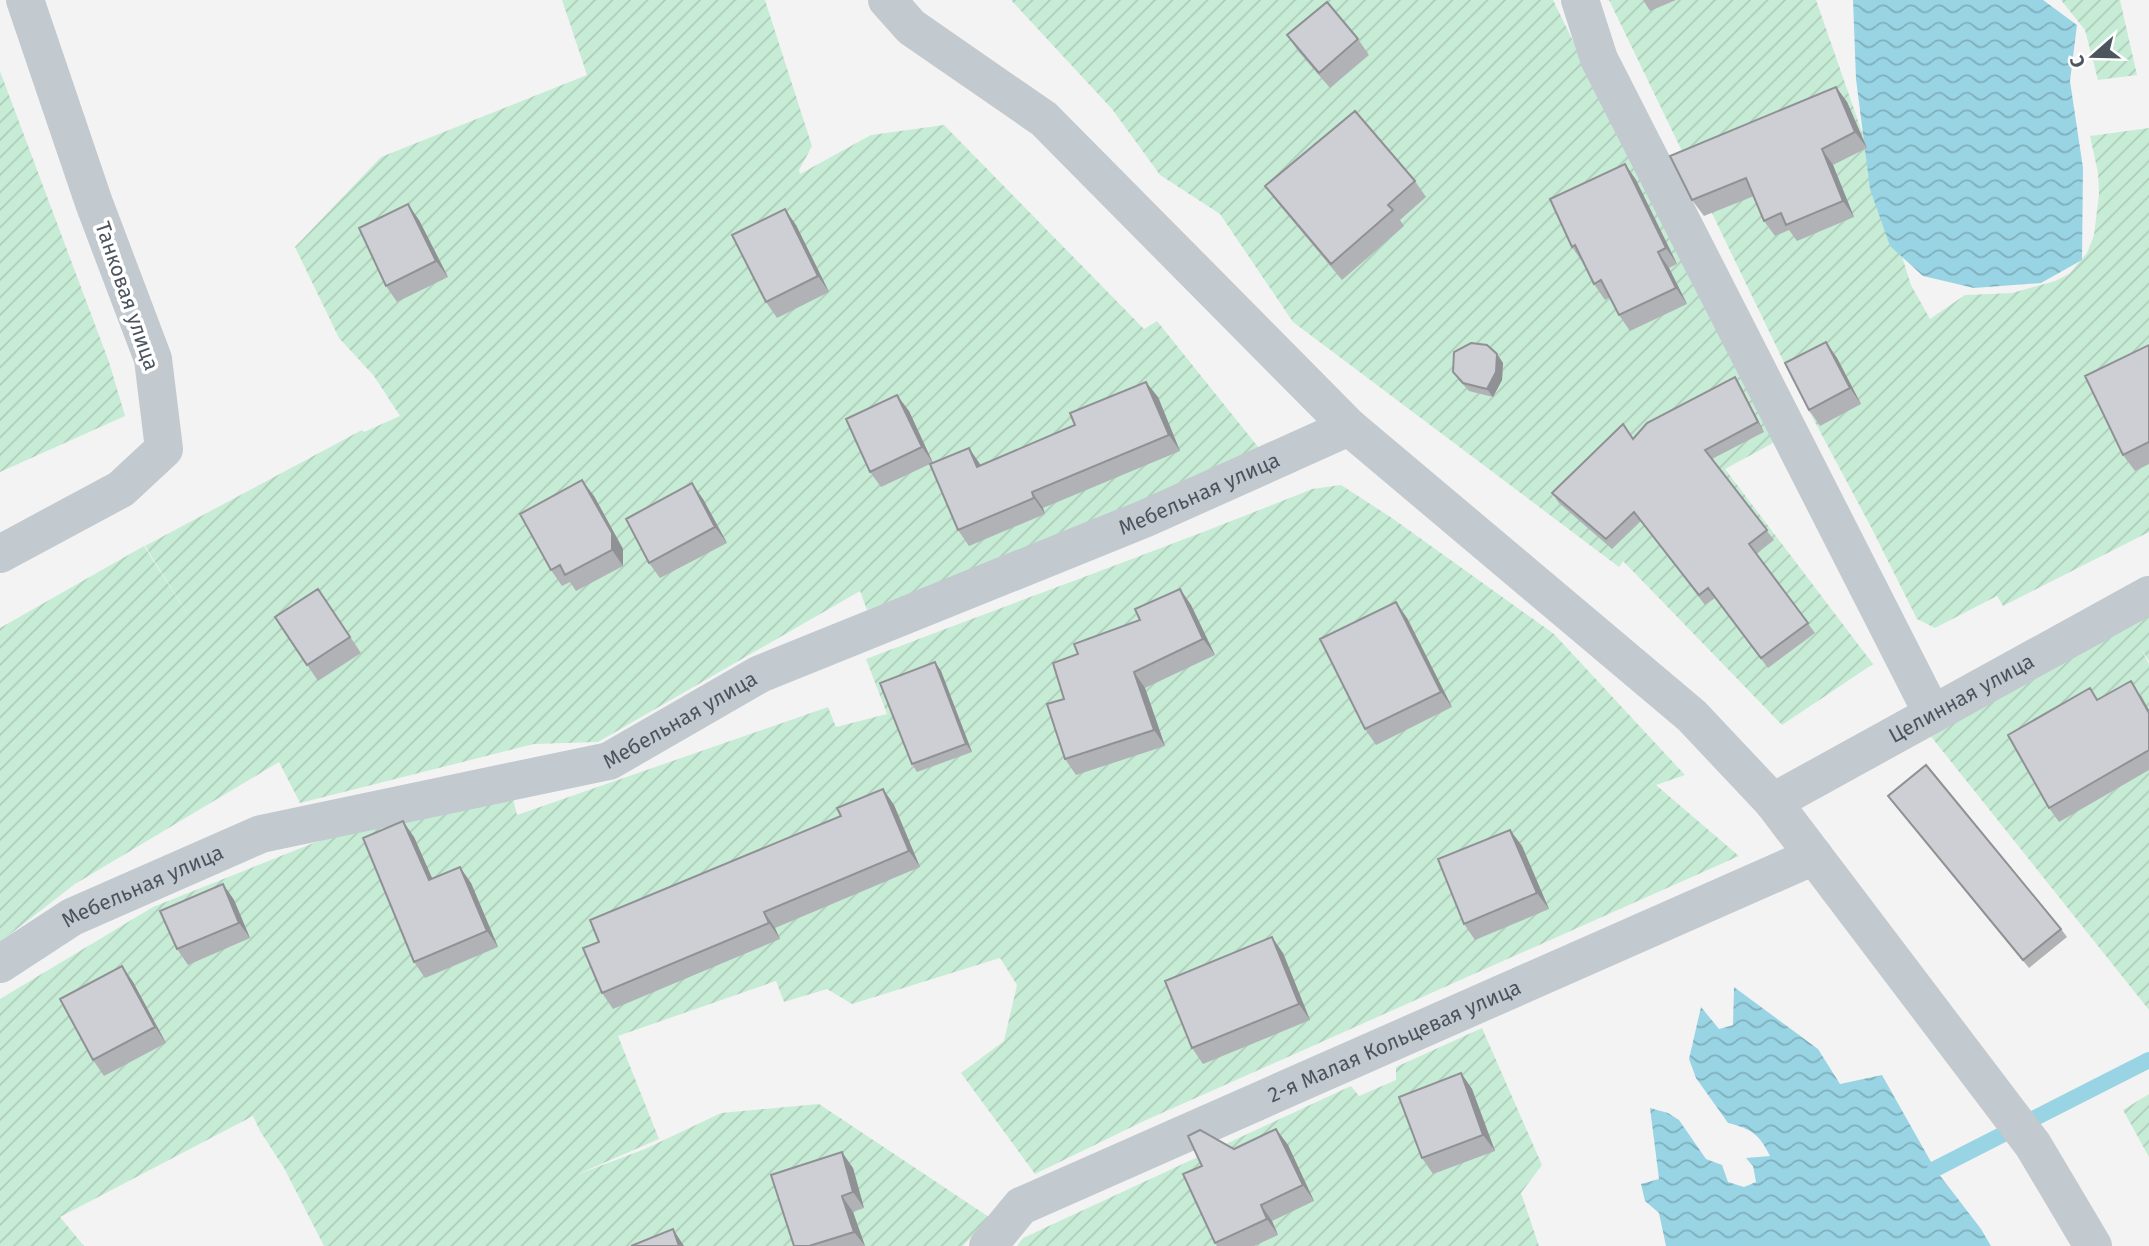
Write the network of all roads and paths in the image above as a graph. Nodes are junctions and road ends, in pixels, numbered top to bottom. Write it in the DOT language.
graph roads {
  1 [pos="12,0"];
  2 [pos="25,0"];
  3 [pos="887,0"];
  4 [pos="1580,0"];
  5 [pos="0,7"];
  6 [pos="1349,427"];
  7 [pos="0,554"];
  8 [pos="2149,595"];
  9 [pos="1932,713"];
  10 [pos="1773,802"];
  11 [pos="1814,856"];
  12 [pos="0,964"];
  13 [pos="988,1246"];
  14 [pos="2093,1246"];
  1 -- 5 [label="street"];
  2 -- 7 [label="street, Танковая улица"];
  3 -- 6 [label="street"];
  4 -- 9 [label="street"];
  6 -- 10 [label="street"];
  6 -- 12 [label="street, Мебельная улица"];
  8 -- 9 [label="street, Целинная улица"];
  9 -- 10 [label="street, Целинная улица"];
  10 -- 11 [label="street"];
  11 -- 13 [label="street, 2-я Малая Кольцевая улица"];
  11 -- 14 [label="street"];
}
